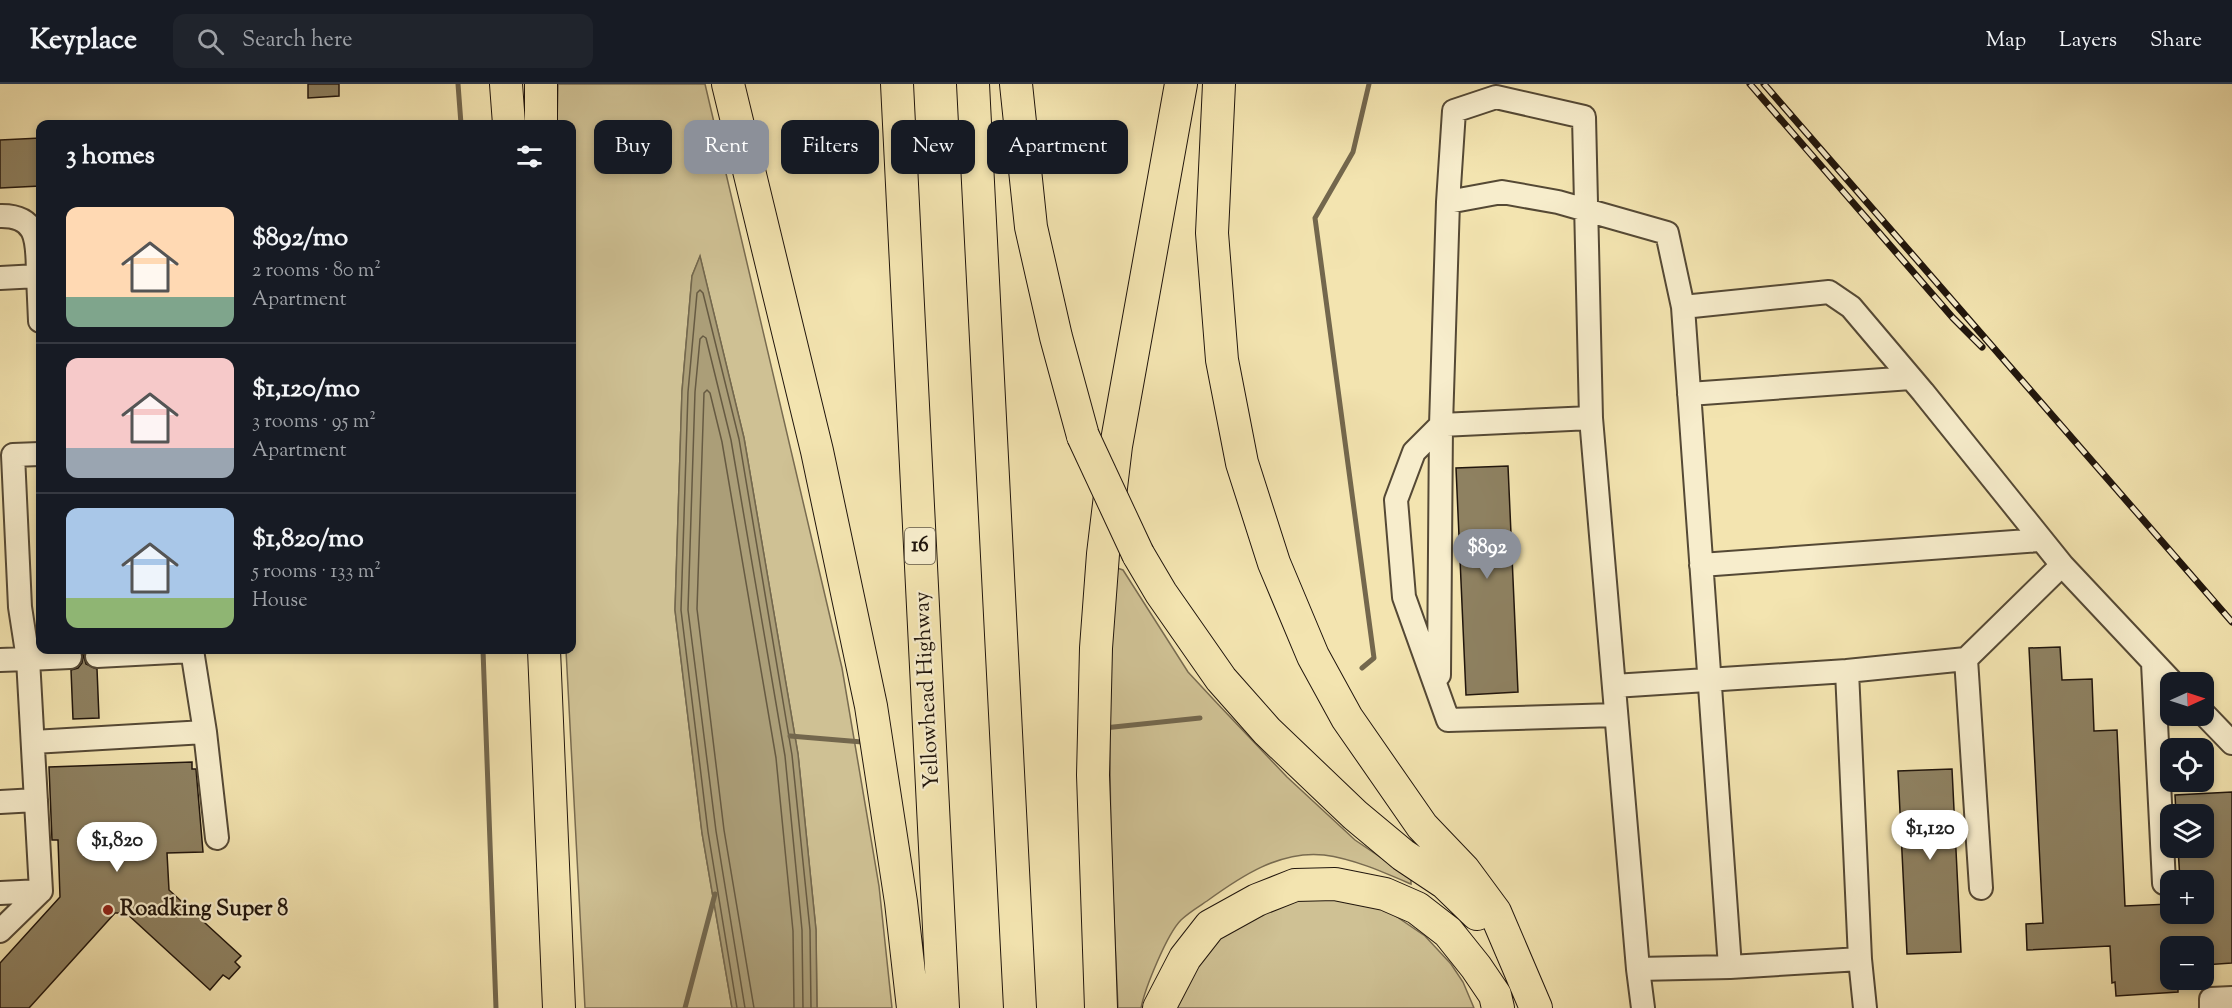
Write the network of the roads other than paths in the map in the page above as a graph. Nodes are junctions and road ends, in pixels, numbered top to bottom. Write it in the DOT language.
graph roads {
  1 [pos="506,84"];
  2 [pos="541,84"];
  3 [pos="728,84"];
  4 [pos="897,84"];
  5 [pos="974,84"];
  6 [pos="1016,84"];
  7 [pos="1181,84"];
  8 [pos="1220,84"];
  9 [pos="509,120"];
  10 [pos="541,120"];
  11 [pos="1448,202"];
  12 [pos="1586,212"];
  13 [pos="0,216"];
  14 [pos="36,245"];
  15 [pos="36,276"];
  16 [pos="0,278"];
  17 [pos="1683,307"];
  18 [pos="1911,378"];
  19 [pos="1689,394"];
  20 [pos="1591,418"];
  21 [pos="1441,425"];
  22 [pos="36,454"];
  23 [pos="6,455"];
  24 [pos="7,485"];
  25 [pos="8,518"];
  26 [pos="2040,540"];
  27 [pos="1701,565"];
  28 [pos="2062,565"];
  29 [pos="20,600"];
  30 [pos="129,654"];
  31 [pos="193,654"];
  32 [pos="544,654"];
  33 [pos="97,656"];
  34 [pos="70,657"];
  35 [pos="28,659"];
  36 [pos="1966,659"];
  37 [pos="0,660"];
  38 [pos="2153,663"];
  39 [pos="1847,672"];
  40 [pos="2162,672"];
  41 [pos="1709,680"];
  42 [pos="1614,686"];
  43 [pos="1439,690"];
  44 [pos="1616,715"];
  45 [pos="2214,724"];
  46 [pos="205,732"];
  47 [pos="33,742"];
  48 [pos="2232,743"];
  49 [pos="36,800"];
  50 [pos="0,802"];
  51 [pos="217,838"];
  52 [pos="2163,870"];
  53 [pos="1982,888"];
  54 [pos="41,891"];
  55 [pos="0,893"];
  56 [pos="0,931"];
  57 [pos="1860,959"];
  58 [pos="1730,967"];
  59 [pos="1520,969"];
  60 [pos="1638,969"];
  61 [pos="2232,998"];
  62 [pos="560,1008"];
  63 [pos="913,1008"];
  64 [pos="944,1008"];
  65 [pos="1020,1008"];
  66 [pos="1101,1008"];
  67 [pos="1159,1008"];
  68 [pos="1498,1008"];
  69 [pos="1536,1008"];
  70 [pos="1643,1008"];
  71 [pos="1865,1008"];
  72 [pos="2211,1008"];
  1 -- 9 [label="highway"];
  2 -- 10 [label="highway"];
  3 -- 63 [label="highway"];
  4 -- 64 [label="highway, Yellowhead Highway / 16"];
  5 -- 65 [label="highway"];
  6 -- 59 [label="highway, bridge"];
  7 -- 66 [label="highway"];
  8 -- 59 [label="highway"];
  11 -- 12 [label="lane"];
  11 -- 12 [label="lane"];
  11 -- 21 [label="lane"];
  12 -- 17 [label="lane"];
  12 -- 20 [label="lane"];
  13 -- 14 [label="lane"];
  15 -- 16 [label="lane"];
  17 -- 18 [label="lane"];
  17 -- 19 [label="lane"];
  18 -- 19 [label="lane"];
  18 -- 26 [label="lane"];
  19 -- 27 [label="lane"];
  20 -- 21 [label="lane"];
  20 -- 42 [label="lane"];
  21 -- 43 [label="lane"];
  21 -- 43 [label="lane"];
  22 -- 23 [label="lane"];
  23 -- 24 [label="lane"];
  24 -- 25 [label="lane"];
  25 -- 29 [label="lane"];
  26 -- 27 [label="lane"];
  26 -- 28 [label="lane"];
  27 -- 41 [label="lane"];
  28 -- 36 [label="lane"];
  28 -- 38 [label="lane"];
  29 -- 35 [label="lane"];
  30 -- 33 [label="lane"];
  31 -- 46 [label="lane"];
  32 -- 62 [label="highway"];
  34 -- 35 [label="lane"];
  35 -- 37 [label="lane"];
  35 -- 47 [label="lane"];
  36 -- 39 [label="lane"];
  36 -- 53 [label="lane"];
  38 -- 40 [label="lane"];
  38 -- 52 [label="lane"];
  39 -- 41 [label="lane"];
  39 -- 57 [label="lane"];
  41 -- 42 [label="lane"];
  41 -- 58 [label="lane"];
  42 -- 44 [label="lane"];
  43 -- 44 [label="lane"];
  44 -- 60 [label="lane"];
  45 -- 48 [label="lane"];
  46 -- 47 [label="lane"];
  46 -- 51 [label="lane"];
  47 -- 49 [label="lane"];
  49 -- 50 [label="lane"];
  49 -- 54 [label="lane"];
  54 -- 55 [label="lane"];
  54 -- 56 [label="lane"];
  57 -- 58 [label="lane"];
  57 -- 71 [label="lane"];
  58 -- 60 [label="lane"];
  59 -- 69 [label="highway"];
  60 -- 70 [label="lane"];
  61 -- 72 [label="lane"];
  67 -- 68 [label="highway"];
}
